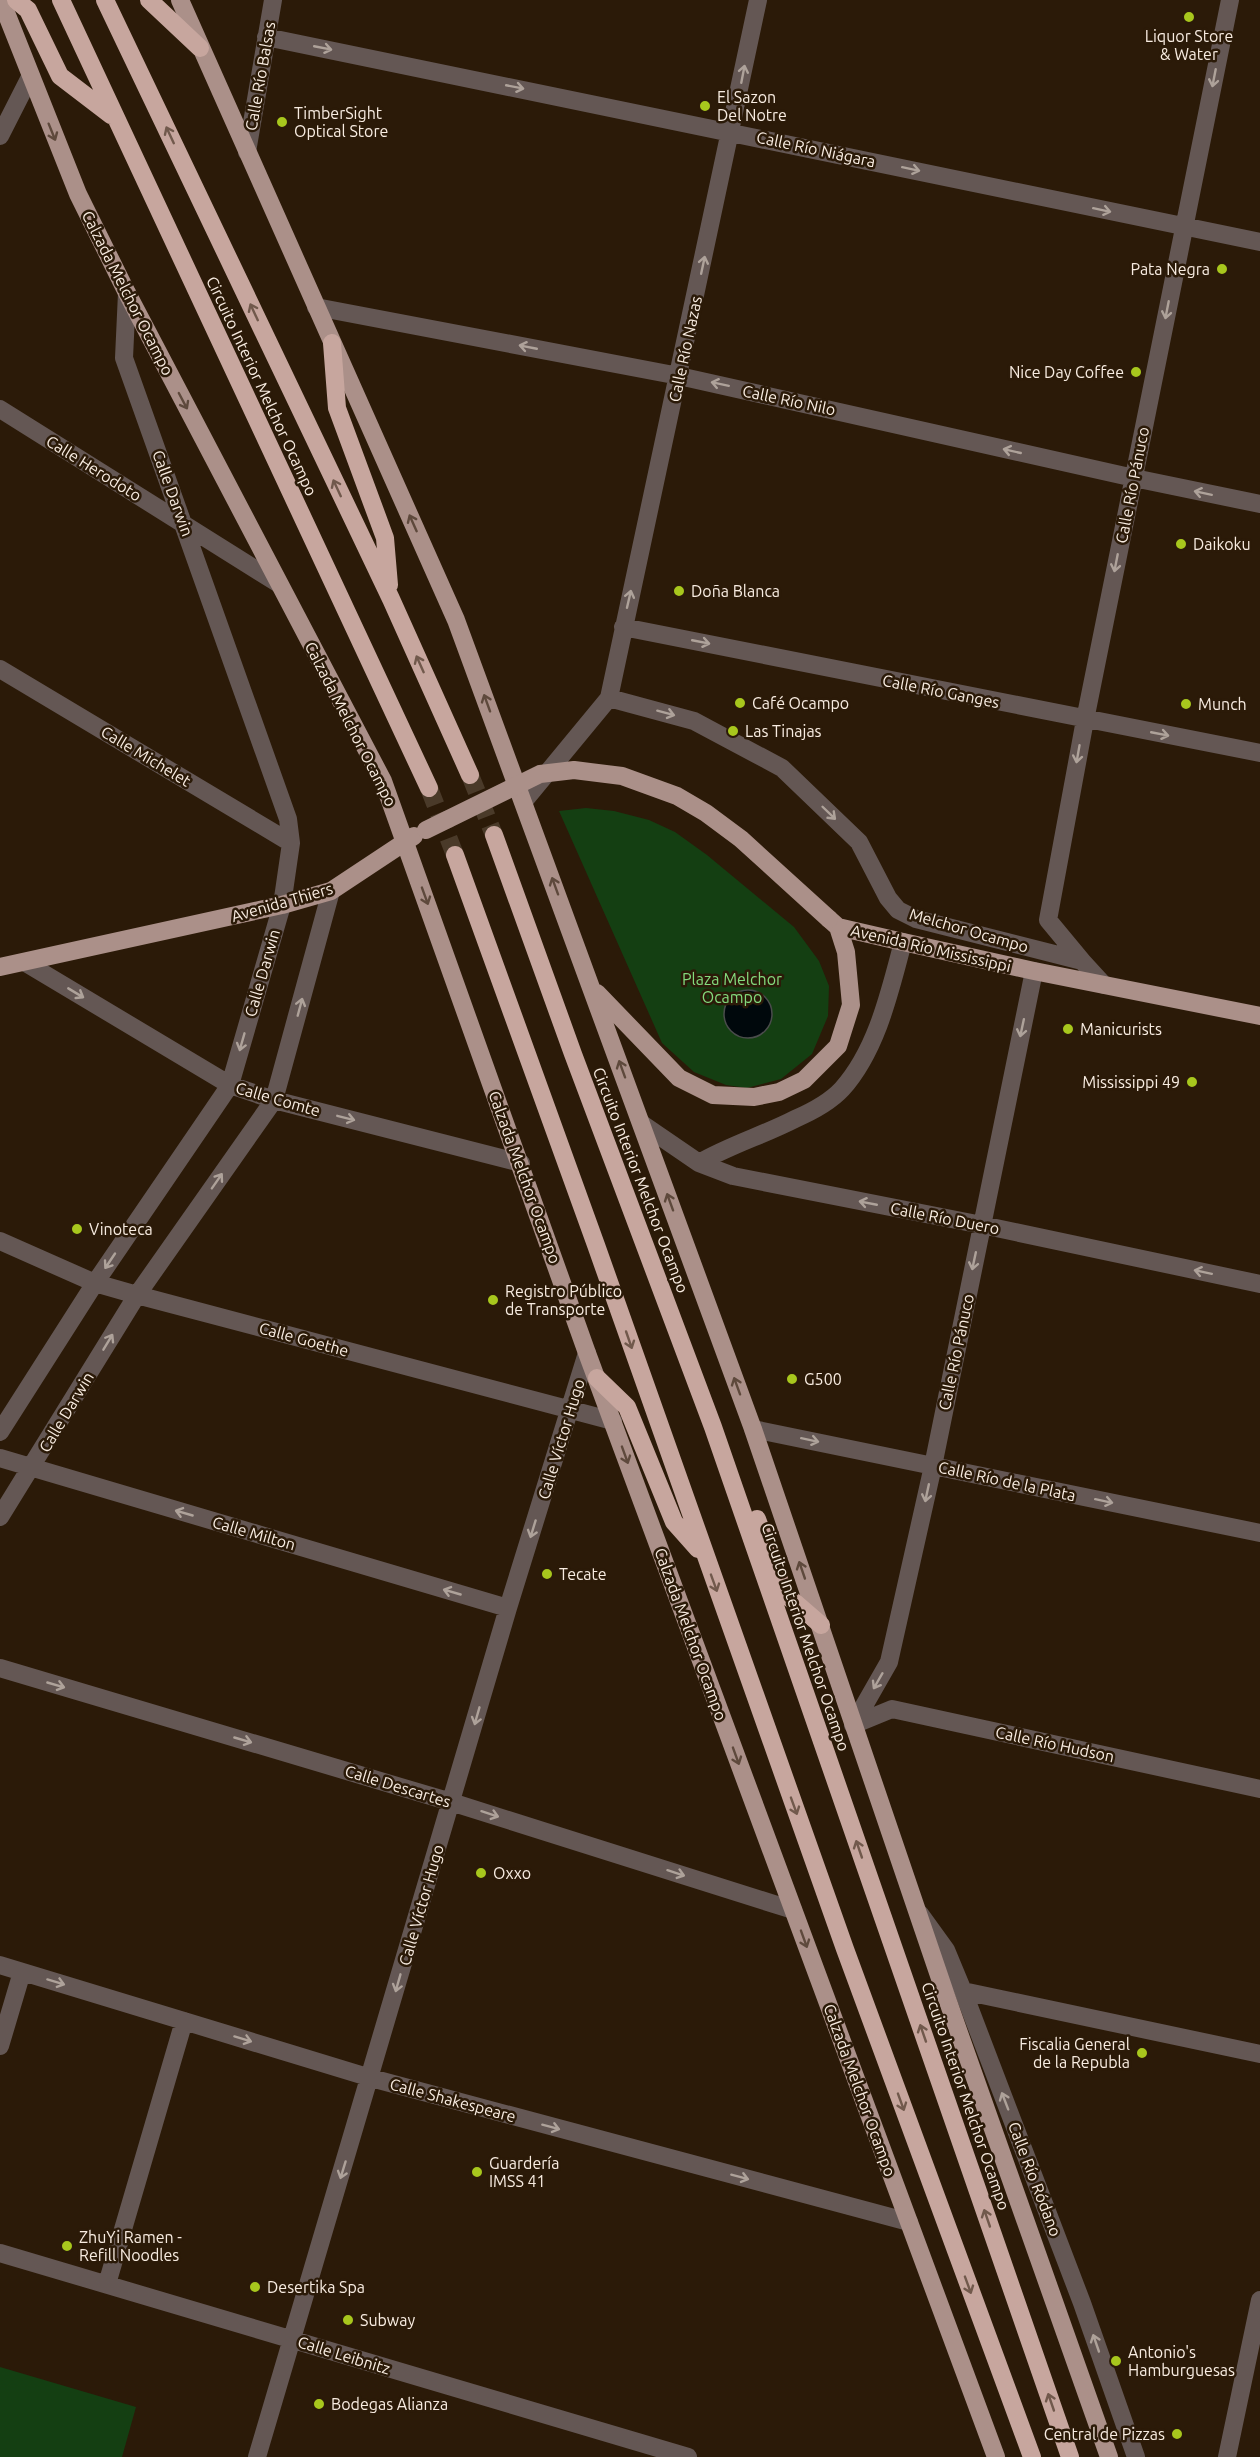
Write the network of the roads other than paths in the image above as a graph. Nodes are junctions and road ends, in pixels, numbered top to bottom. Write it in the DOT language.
graph roads {
  1 [pos="0,0"];
  2 [pos="16,0"];
  3 [pos="61,0"];
  4 [pos="105,0"];
  5 [pos="149,0"];
  6 [pos="180,0"];
  7 [pos="273,0"];
  8 [pos="758,0"];
  9 [pos="1230,0"];
  10 [pos="266,37"];
  11 [pos="200,48"];
  12 [pos="30,77"];
  13 [pos="113,116"];
  14 [pos="731,131"];
  15 [pos="0,136"];
  16 [pos="247,152"];
  17 [pos="1184,227"];
  18 [pos="1260,242"];
  19 [pos="127,293"];
  20 [pos="316,307"];
  21 [pos="332,343"];
  22 [pos="679,376"];
  23 [pos="0,410"];
  24 [pos="1134,478"];
  25 [pos="1260,504"];
  26 [pos="185,524"];
  27 [pos="279,584"];
  28 [pos="390,599"];
  29 [pos="623,627"];
  30 [pos="0,669"];
  31 [pos="609,698"];
  32 [pos="1085,720"];
  33 [pos="1260,753"];
  34 [pos="540,774"];
  35 [pos="470,775"];
  36 [pos="429,788"];
  37 [pos="524,801"];
  38 [pos="494,835"];
  39 [pos="405,841"];
  40 [pos="291,843"];
  41 [pos="456,855"];
  42 [pos="332,891"];
  43 [pos="282,905"];
  44 [pos="834,923"];
  45 [pos="903,942"];
  46 [pos="1082,961"];
  47 [pos="26,963"];
  48 [pos="0,967"];
  49 [pos="1034,971"];
  50 [pos="1104,985"];
  51 [pos="592,988"];
  52 [pos="1260,1016"];
  53 [pos="230,1085"];
  54 [pos="274,1100"];
  55 [pos="642,1124"];
  56 [pos="521,1163"];
  57 [pos="699,1163"];
  58 [pos="982,1225"];
  59 [pos="0,1241"];
  60 [pos="95,1283"];
  61 [pos="1260,1284"];
  62 [pos="137,1295"];
  63 [pos="587,1353"];
  64 [pos="597,1378"];
  65 [pos="570,1408"];
  66 [pos="613,1421"];
  67 [pos="753,1428"];
  68 [pos="0,1431"];
  69 [pos="0,1458"];
  70 [pos="933,1466"];
  71 [pos="32,1468"];
  72 [pos="734,1491"];
  73 [pos="0,1517"];
  74 [pos="1260,1533"];
  75 [pos="704,1556"];
  76 [pos="508,1608"];
  77 [pos="820,1625"];
  78 [pos="0,1668"];
  79 [pos="853,1725"];
  80 [pos="1260,1789"];
  81 [pos="451,1802"];
  82 [pos="917,1909"];
  83 [pos="793,1910"];
  84 [pos="0,1965"];
  85 [pos="22,1972"];
  86 [pos="963,1991"];
  87 [pos="184,2021"];
  88 [pos="0,2046"];
  89 [pos="1260,2054"];
  90 [pos="370,2078"];
  91 [pos="909,2222"];
  92 [pos="0,2253"];
  93 [pos="107,2284"];
  94 [pos="1260,2300"];
  95 [pos="292,2340"];
  96 [pos="257,2457"];
  97 [pos="688,2457"];
  98 [pos="996,2457"];
  99 [pos="1032,2457"];
  100 [pos="1070,2457"];
  101 [pos="1109,2457"];
  102 [pos="1136,2457"];
  103 [pos="1227,2457"];
  1 -- 12 [label="main road, Calzada Melchor Ocampo"];
  2 -- 13 [label="highway"];
  3 -- 13 [label="highway, Circuito Interior Melchor Ocampo"];
  28 -- 4 [label="highway, Circuito Interior Melchor Ocampo, one-way"];
  5 -- 11 [label="highway"];
  6 -- 11 [label="main road"];
  7 -- 10 [label="street, Calle Río Balsas"];
  14 -- 8 [label="street, Calle Río Nazas, one-way"];
  9 -- 17 [label="street, Calle Río Pánuco, one-way"];
  10 -- 14 [label="street, Calle Río Niágara, one-way"];
  10 -- 16 [label="street, Calle Río Balsas"];
  11 -- 16 [label="main road"];
  12 -- 15 [label="street"];
  12 -- 19 [label="main road, Calzada Melchor Ocampo, one-way"];
  13 -- 36 [label="highway, Circuito Interior Melchor Ocampo"];
  14 -- 17 [label="street, Calle Río Niágara, one-way"];
  22 -- 14 [label="street, Calle Río Nazas, one-way"];
  16 -- 20 [label="main road"];
  17 -- 18 [label="street, Calle Río Niágara"];
  17 -- 24 [label="street, Calle Río Pánuco, one-way"];
  19 -- 26 [label="street, Calle Darwin"];
  19 -- 27 [label="main road, Calzada Melchor Ocampo, one-way"];
  20 -- 21 [label="main road"];
  22 -- 20 [label="street, Calle Río Nilo, one-way"];
  21 -- 28 [label="highway"];
  37 -- 21 [label="main road, one-way"];
  24 -- 22 [label="street, Calle Río Nilo, one-way"];
  29 -- 22 [label="street, Calle Río Nazas, one-way"];
  23 -- 26 [label="street, Calle Herodoto"];
  25 -- 24 [label="street, Calle Río Nilo, one-way"];
  24 -- 32 [label="street, Calle Río Pánuco, one-way"];
  26 -- 27 [label="street, Calle Herodoto"];
  26 -- 40 [label="street, Calle Darwin"];
  27 -- 39 [label="main road, Calzada Melchor Ocampo"];
  35 -- 28 [label="highway, Circuito Interior Melchor Ocampo, one-way"];
  29 -- 31 [label="street, Calle Río Nazas"];
  29 -- 32 [label="street, Calle Río Ganges, one-way"];
  30 -- 40 [label="street, Calle Michelet"];
  31 -- 37 [label="street"];
  31 -- 46 [label="street, Melchor Ocampo, one-way"];
  32 -- 33 [label="street, Calle Río Ganges, one-way"];
  32 -- 46 [label="street, Calle Río Pánuco, one-way"];
  34 -- 39 [label="main road, Avenida Thiers, bridge"];
  34 -- 44 [label="main road, Avenida Río Mississippi, bridge"];
  51 -- 37 [label="main road, one-way"];
  38 -- 72 [label="highway, Circuito Interior Melchor Ocampo"];
  39 -- 42 [label="main road, Avenida Thiers"];
  39 -- 56 [label="main road, Calzada Melchor Ocampo, one-way"];
  40 -- 43 [label="street, Calle Darwin"];
  41 -- 75 [label="highway, one-way"];
  42 -- 43 [label="main road, Avenida Thiers"];
  54 -- 42 [label="street, Calle Darwin, one-way"];
  43 -- 47 [label="main road, Avenida Thiers"];
  43 -- 53 [label="street, Calle Darwin, one-way"];
  44 -- 45 [label="main road, Avenida Río Mississippi"];
  44 -- 51 [label="main road"];
  45 -- 49 [label="main road, Avenida Río Mississippi"];
  45 -- 57 [label="street"];
  46 -- 50 [label="street"];
  47 -- 48 [label="main road, Avenida Thiers"];
  47 -- 53 [label="street, Calle Comte, one-way"];
  49 -- 50 [label="main road, Avenida Río Mississippi"];
  49 -- 58 [label="street, Calle Río Pánuco, one-way"];
  50 -- 52 [label="main road, Avenida Río Mississippi"];
  55 -- 51 [label="main road, one-way"];
  53 -- 54 [label="street, Calle Comte"];
  53 -- 60 [label="street, Calle Darwin, one-way"];
  54 -- 56 [label="street, Calle Comte, one-way"];
  62 -- 54 [label="street, Calle Darwin, one-way"];
  55 -- 57 [label="street, Calle Río Duero"];
  67 -- 55 [label="main road, one-way"];
  56 -- 63 [label="main road, Calzada Melchor Ocampo"];
  58 -- 57 [label="street, Calle Río Duero, one-way"];
  61 -- 58 [label="street, Calle Río Duero, one-way"];
  58 -- 70 [label="street, Calle Río Pánuco, one-way"];
  59 -- 60 [label="street, Calle Goethe"];
  60 -- 62 [label="street, Calle Goethe"];
  60 -- 68 [label="street, Calle Darwin"];
  62 -- 65 [label="street, Calle Goethe"];
  71 -- 62 [label="street, Calle Darwin, one-way"];
  63 -- 64 [label="main road, Calzada Melchor Ocampo"];
  63 -- 65 [label="street, Calle Víctor Hugo"];
  64 -- 66 [label="main road, Calzada Melchor Ocampo"];
  64 -- 75 [label="highway"];
  65 -- 66 [label="street, Calle Goethe"];
  65 -- 76 [label="street, Calle Víctor Hugo, one-way"];
  66 -- 83 [label="main road, Calzada Melchor Ocampo, one-way"];
  67 -- 70 [label="street, Calle Río de la Plata, one-way"];
  77 -- 67 [label="main road, one-way"];
  69 -- 71 [label="street, Calle Milton"];
  70 -- 74 [label="street, Calle Río de la Plata, one-way"];
  70 -- 79 [label="street, Calle Río Pánuco, one-way"];
  71 -- 73 [label="street, Calle Darwin"];
  76 -- 71 [label="street, Calle Milton, one-way"];
  72 -- 77 [label="highway"];
  100 -- 72 [label="highway, Circuito Interior Melchor Ocampo, one-way"];
  75 -- 99 [label="highway, one-way"];
  76 -- 81 [label="street, Calle Víctor Hugo, one-way"];
  77 -- 79 [label="main road"];
  78 -- 81 [label="street, Calle Descartes, one-way"];
  79 -- 80 [label="street, Calle Río Hudson"];
  79 -- 82 [label="main road"];
  81 -- 83 [label="street, Calle Descartes, one-way"];
  81 -- 90 [label="street, Calle Víctor Hugo, one-way"];
  82 -- 86 [label="street, Calle Río Ródano"];
  82 -- 101 [label="main road"];
  83 -- 91 [label="main road, Calzada Melchor Ocampo, one-way"];
  84 -- 85 [label="street, Calle Shakespeare"];
  85 -- 87 [label="street, Calle Shakespeare, one-way"];
  85 -- 88 [label="street"];
  86 -- 89 [label="street"];
  102 -- 86 [label="street, Calle Río Ródano, one-way"];
  87 -- 90 [label="street, Calle Shakespeare, one-way"];
  87 -- 93 [label="street"];
  90 -- 91 [label="street, Calle Shakespeare, one-way"];
  90 -- 95 [label="street, Calle Víctor Hugo, one-way"];
  91 -- 98 [label="main road, Calzada Melchor Ocampo"];
  92 -- 93 [label="street, Calle Leibnitz"];
  93 -- 95 [label="street, Calle Leibnitz"];
  94 -- 103 [label="street"];
  95 -- 96 [label="street, Calle Víctor Hugo"];
  95 -- 97 [label="street, Calle Leibnitz"];
}
